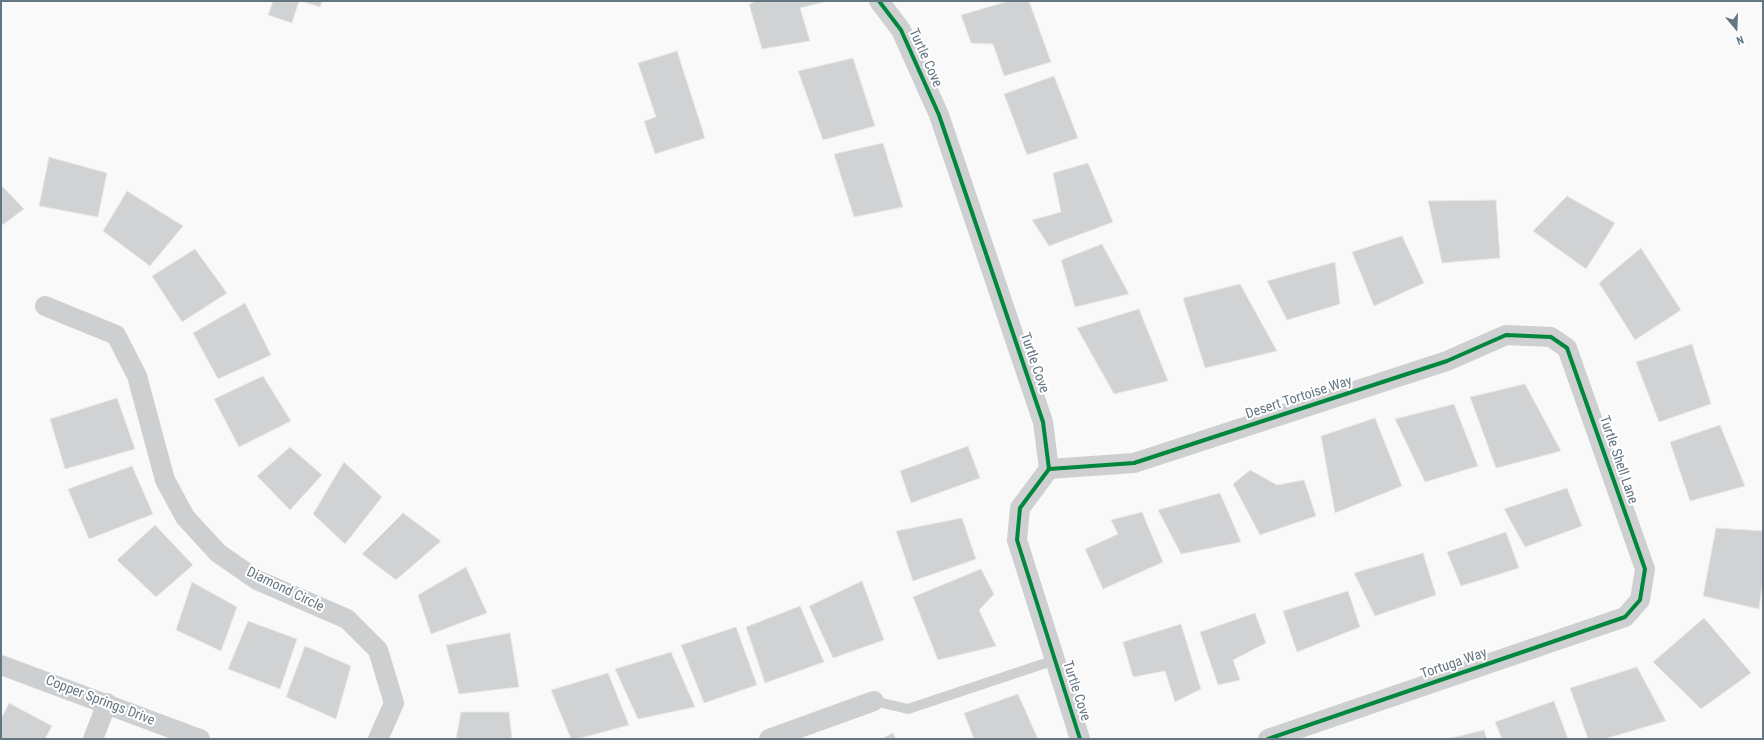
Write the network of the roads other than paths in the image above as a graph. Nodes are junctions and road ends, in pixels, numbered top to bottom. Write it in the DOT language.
graph roads {
  1 [pos="879,1"];
  2 [pos="45,306"];
  3 [pos="1551,337"];
  4 [pos="1049,468"];
  5 [pos="1640,600"];
  6 [pos="1055,660"];
  7 [pos="1,665"];
  8 [pos="874,702"];
  9 [pos="107,704"];
  10 [pos="93,739"];
  11 [pos="200,739"];
  12 [pos="378,739"];
  13 [pos="769,739"];
  14 [pos="1080,739"];
  15 [pos="1268,739"];
  1 -- 4 [label="street, Turtle Cove"];
  2 -- 12 [label="street, Diamond Circle"];
  3 -- 4 [label="street, Desert Tortoise Way"];
  3 -- 5 [label="street, Turtle Shell Lane"];
  4 -- 6 [label="street, Turtle Cove"];
  5 -- 15 [label="street, Tortuga Way"];
  6 -- 8 [label="lane"];
  6 -- 14 [label="street, Turtle Cove"];
  7 -- 9 [label="street, Copper Springs Drive"];
  8 -- 13 [label="street"];
  9 -- 10 [label="street"];
  9 -- 11 [label="street, Copper Springs Drive"];
}
